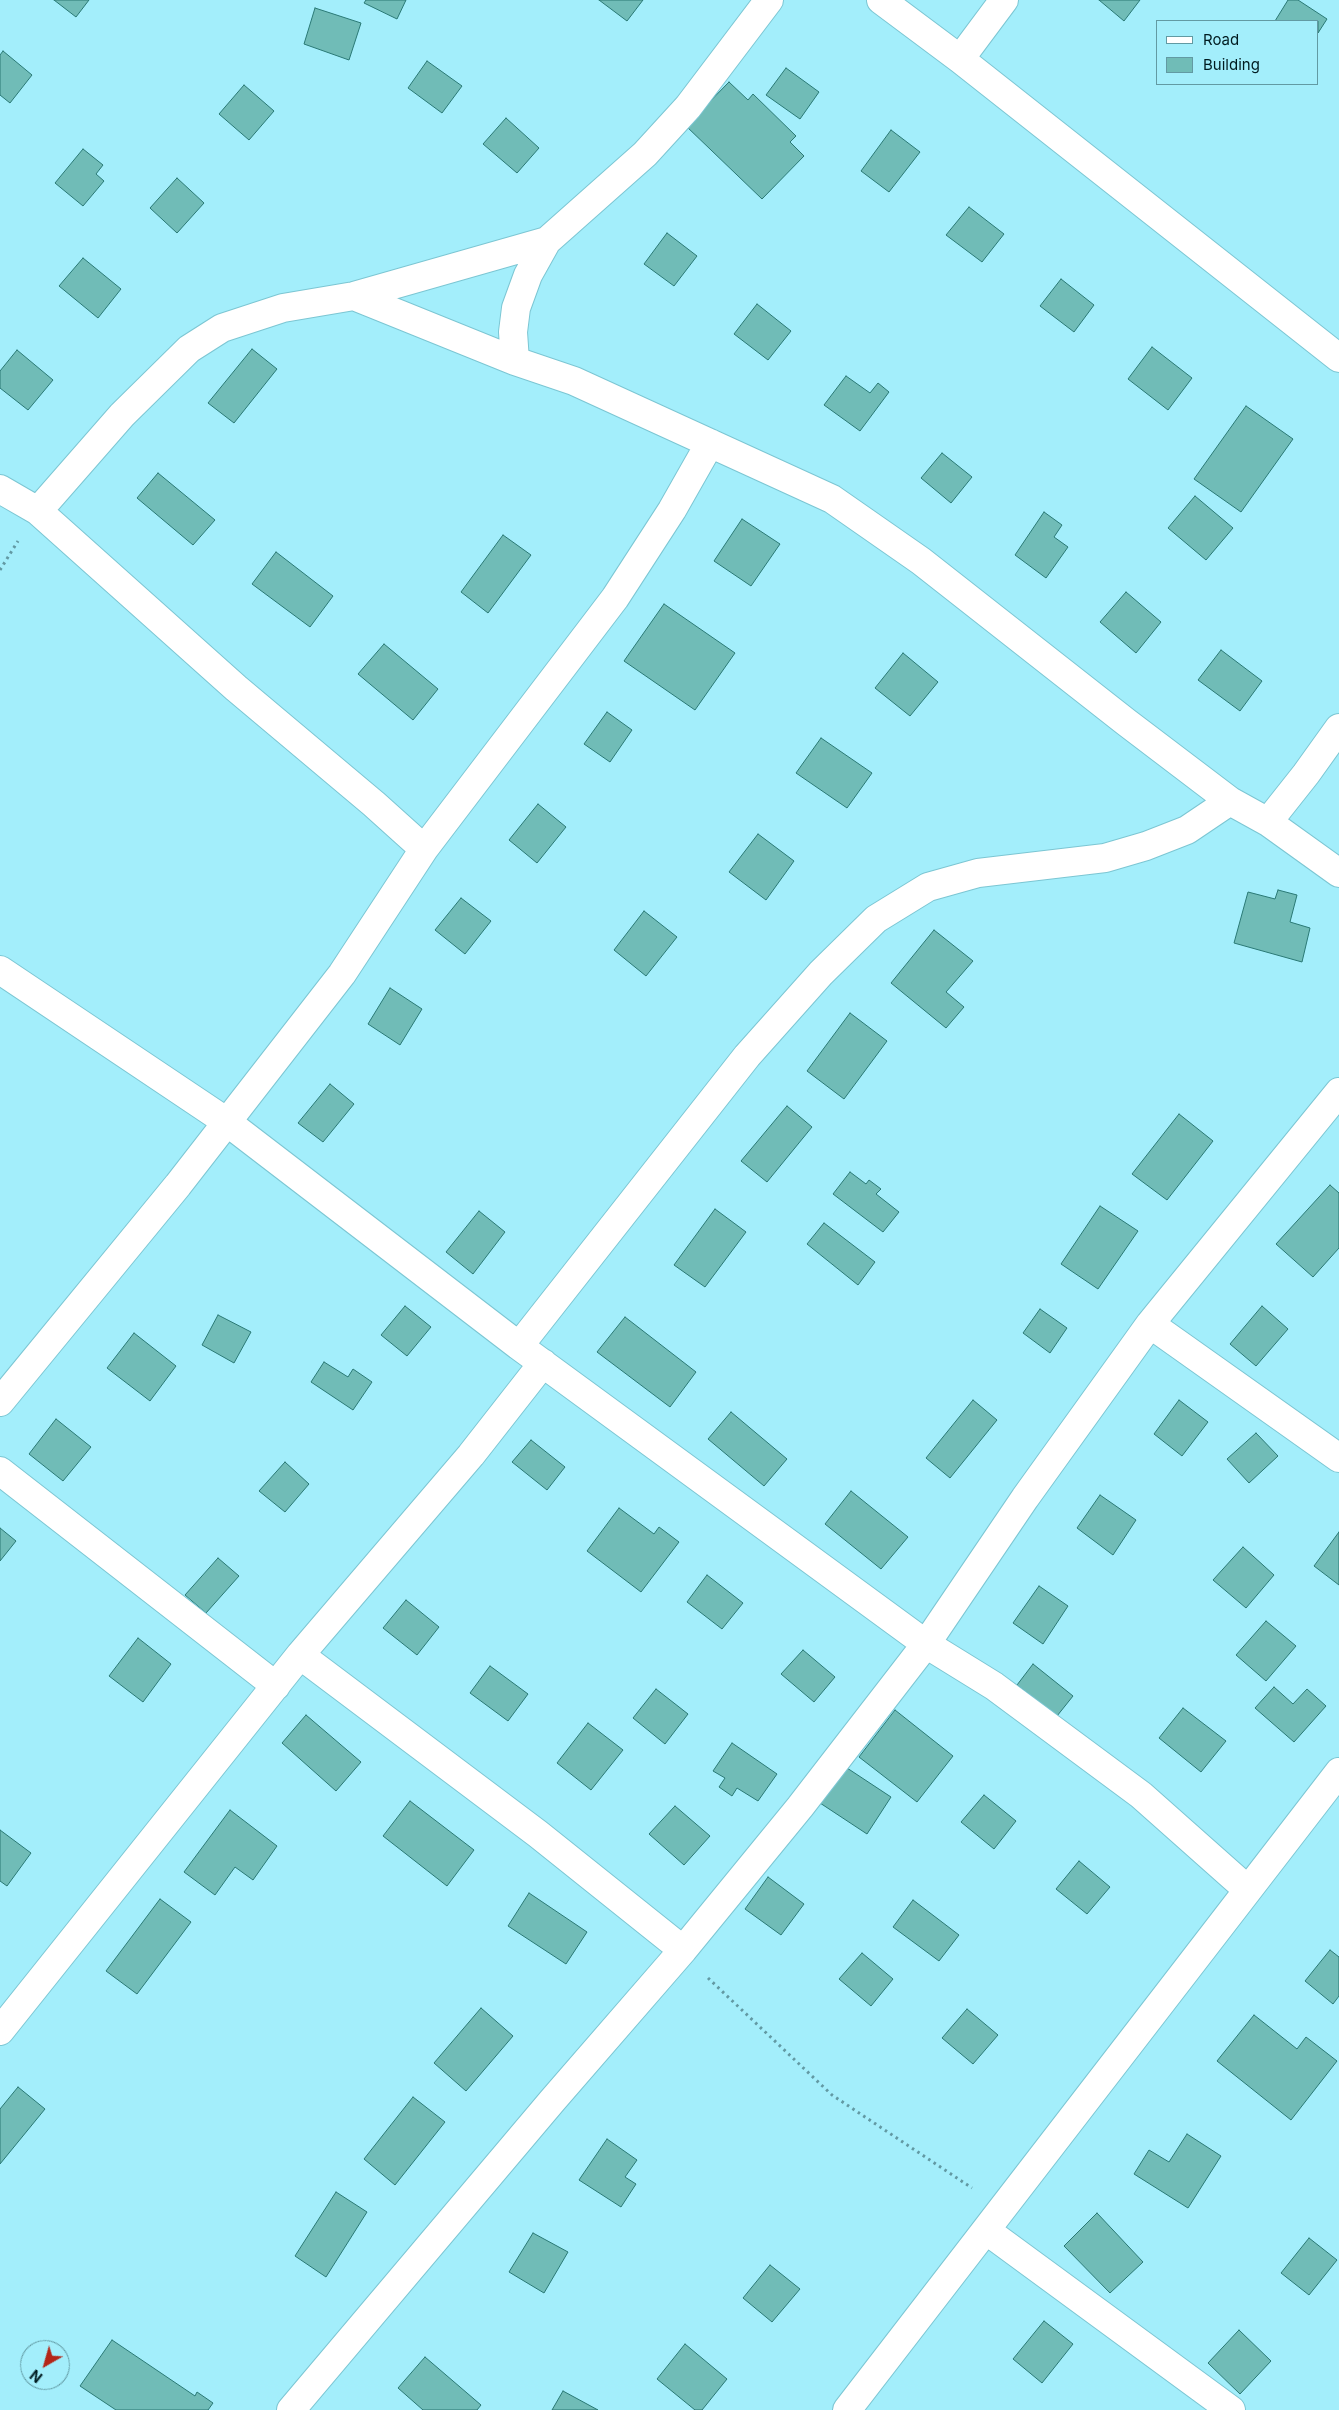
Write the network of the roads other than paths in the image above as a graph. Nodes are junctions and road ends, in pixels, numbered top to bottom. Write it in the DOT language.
graph roads {
  1 [pos="769,0"];
  2 [pos="880,0"];
  3 [pos="1004,0"];
  4 [pos="960,59"];
  5 [pos="547,241"];
  6 [pos="354,296"];
  7 [pos="1339,358"];
  8 [pos="515,361"];
  9 [pos="710,443"];
  10 [pos="0,489"];
  11 [pos="38,511"];
  12 [pos="1339,728"];
  13 [pos="1230,801"];
  14 [pos="1268,822"];
  15 [pos="424,849"];
  16 [pos="1339,873"];
  17 [pos="0,970"];
  18 [pos="1339,1092"];
  19 [pos="227,1122"];
  20 [pos="1150,1324"];
  21 [pos="518,1346"];
  22 [pos="544,1363"];
  23 [pos="0,1402"];
  24 [pos="1339,1458"];
  25 [pos="0,1471"];
  26 [pos="926,1644"];
  27 [pos="300,1656"];
  28 [pos="276,1686"];
  29 [pos="1339,1772"];
  30 [pos="1248,1890"];
  31 [pos="682,1950"];
  32 [pos="0,2031"];
  33 [pos="987,2231"];
  34 [pos="291,2410"];
  35 [pos="847,2410"];
  36 [pos="1231,2410"];
  1 -- 5 [label="street"];
  2 -- 4 [label="street"];
  3 -- 4 [label="street"];
  4 -- 7 [label="street"];
  5 -- 6 [label="street"];
  5 -- 8 [label="street"];
  6 -- 8 [label="street"];
  6 -- 11 [label="street"];
  8 -- 9 [label="street"];
  9 -- 13 [label="street"];
  9 -- 15 [label="street"];
  10 -- 11 [label="street"];
  11 -- 15 [label="street"];
  12 -- 14 [label="street"];
  13 -- 14 [label="street"];
  13 -- 21 [label="street"];
  14 -- 16 [label="street"];
  15 -- 19 [label="street"];
  17 -- 19 [label="street"];
  18 -- 20 [label="street"];
  19 -- 21 [label="street"];
  19 -- 23 [label="street"];
  20 -- 24 [label="street"];
  20 -- 26 [label="street"];
  21 -- 22 [label="street"];
  22 -- 26 [label="street"];
  22 -- 27 [label="street"];
  25 -- 28 [label="street"];
  26 -- 30 [label="street"];
  26 -- 31 [label="street"];
  27 -- 28 [label="street"];
  27 -- 31 [label="street"];
  28 -- 32 [label="street"];
  29 -- 30 [label="street"];
  30 -- 33 [label="street"];
  31 -- 34 [label="street"];
  33 -- 35 [label="street"];
  33 -- 36 [label="street"];
}
